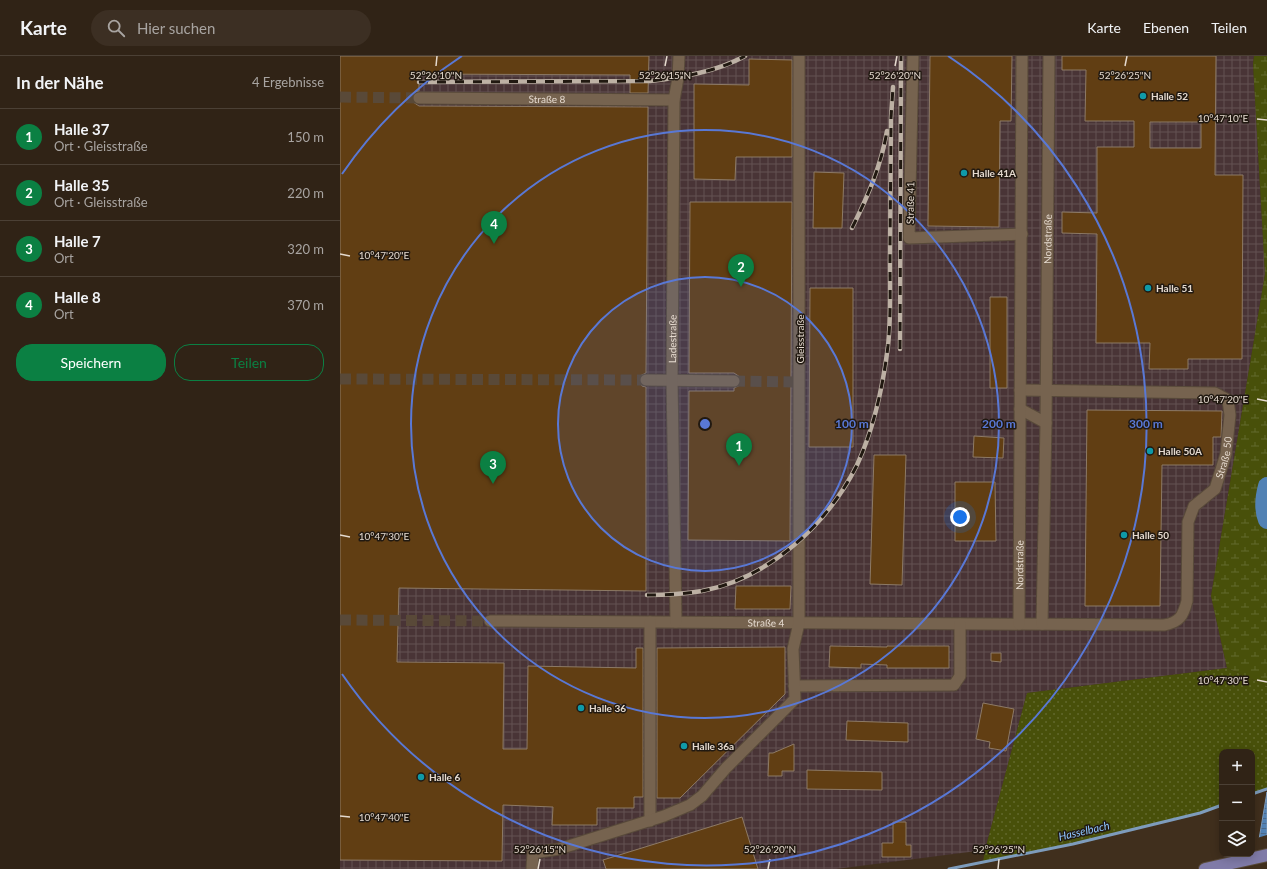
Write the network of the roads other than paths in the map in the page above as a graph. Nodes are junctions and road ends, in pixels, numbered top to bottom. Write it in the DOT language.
graph roads {
  1 [pos="678,56"];
  2 [pos="800,56"];
  3 [pos="913,56"];
  4 [pos="1022,56"];
  5 [pos="1049,56"];
  6 [pos="419,98"];
  7 [pos="674,100"];
  8 [pos="1022,234"];
  9 [pos="646,380"];
  10 [pos="672,380"];
  11 [pos="734,381"];
  12 [pos="1020,390"];
  13 [pos="1046,390"];
  14 [pos="1020,409"];
  15 [pos="1046,423"];
  16 [pos="490,621"];
  17 [pos="650,622"];
  18 [pos="676,622"];
  19 [pos="799,623"];
  20 [pos="960,624"];
  21 [pos="1019,624"];
  22 [pos="1042,624"];
  23 [pos="794,686"];
  24 [pos="650,821"];
  25 [pos="1267,855"];
  26 [pos="532,869"];
  27 [pos="1205,869"];
  1 -- 7 [label="street, Ladestraße"];
  2 -- 19 [label="street, Gleisstraße"];
  3 -- 8 [label="street, Straße 41"];
  4 -- 8 [label="street, Nordstraße"];
  5 -- 13 [label="street, Nordstraße"];
  6 -- 7 [label="street, Straße 8"];
  7 -- 10 [label="street, Ladestraße"];
  8 -- 12 [label="street, Nordstraße"];
  9 -- 10 [label="street"];
  10 -- 11 [label="street"];
  10 -- 18 [label="street, Ladestraße"];
  12 -- 13 [label="street, Straße 50"];
  12 -- 14 [label="street, Nordstraße"];
  13 -- 15 [label="street, Nordstraße"];
  13 -- 22 [label="street, Straße 50"];
  14 -- 15 [label="street"];
  14 -- 21 [label="street, Nordstraße"];
  15 -- 22 [label="street, Nordstraße"];
  16 -- 17 [label="street, Straße 4"];
  17 -- 18 [label="street, Straße 4"];
  17 -- 24 [label="street"];
  18 -- 19 [label="street, Straße 4"];
  19 -- 20 [label="street, Straße 4"];
  19 -- 23 [label="street, Gleisstraße"];
  20 -- 21 [label="street, Straße 4"];
  20 -- 23 [label="street"];
  21 -- 22 [label="street, Straße 4"];
  23 -- 24 [label="street, Gleisstraße"];
  24 -- 26 [label="street, Gleisstraße"];
  25 -- 27 [label="main road"];
}
